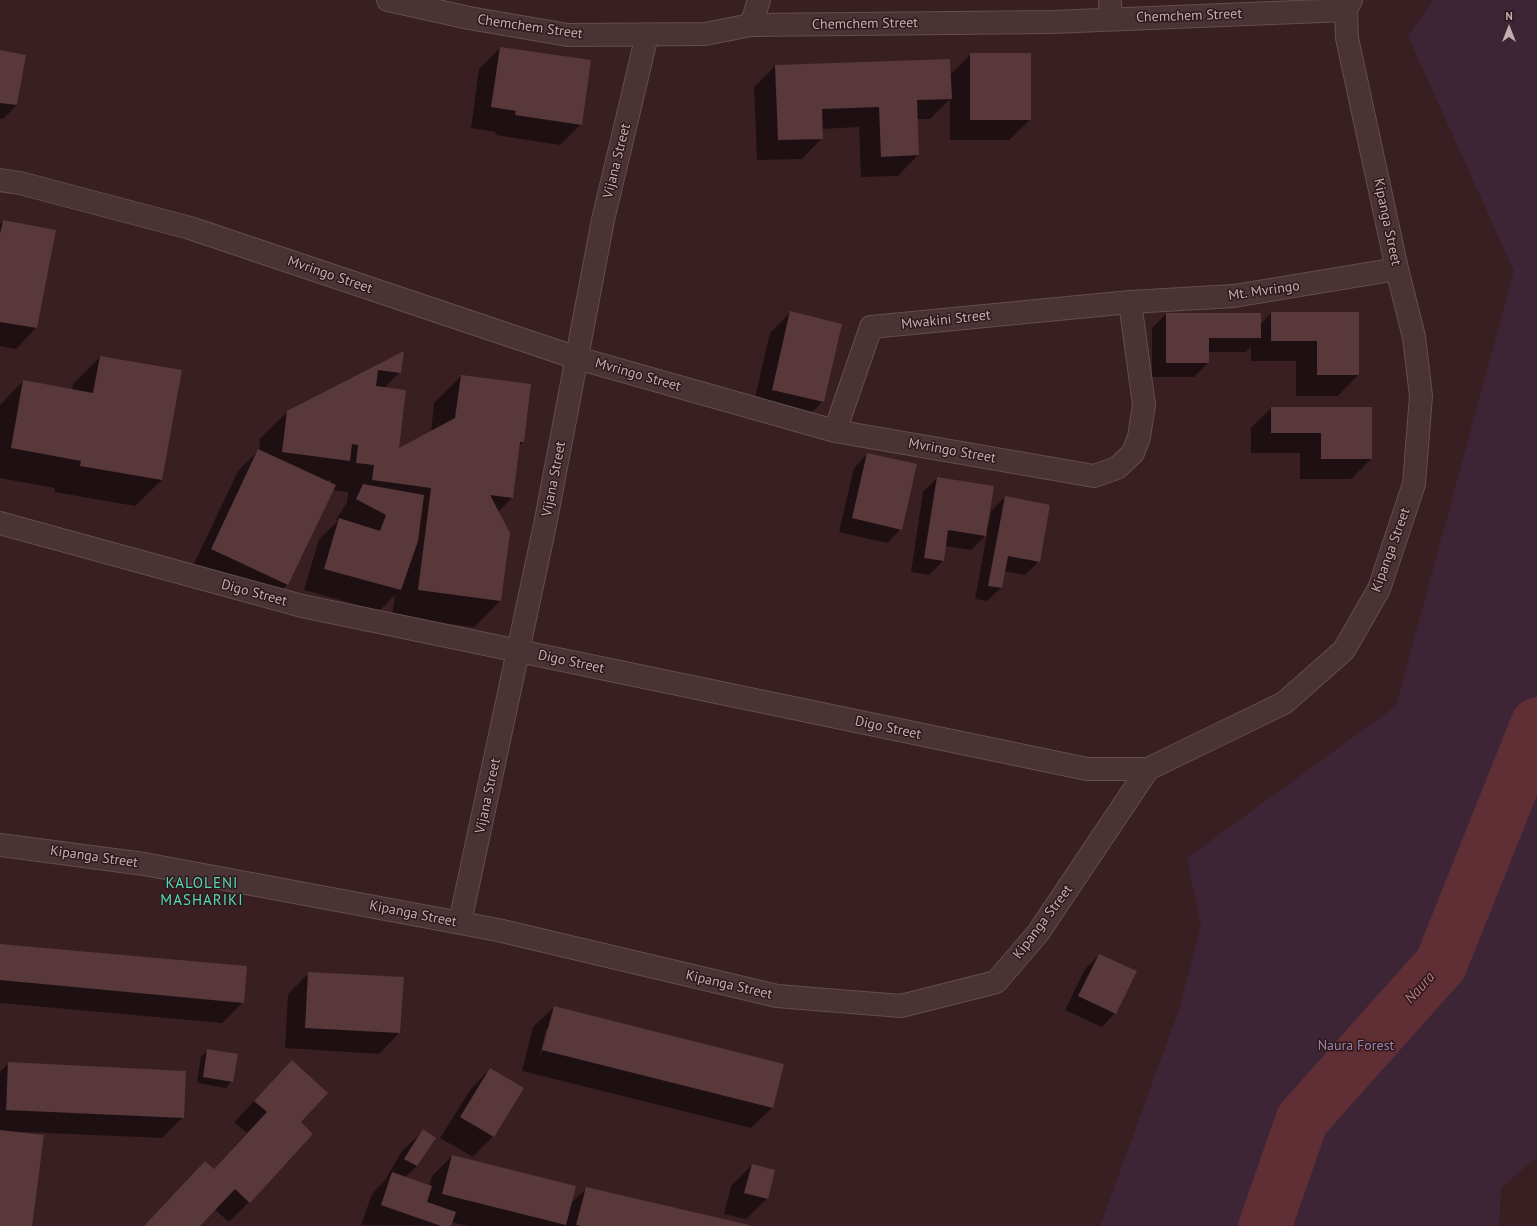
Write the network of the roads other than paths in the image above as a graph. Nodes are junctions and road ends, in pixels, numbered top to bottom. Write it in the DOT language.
graph roads {
  1 [pos="388,0"];
  2 [pos="759,0"];
  3 [pos="1348,5"];
  4 [pos="1111,10"];
  5 [pos="751,25"];
  6 [pos="647,35"];
  7 [pos="0,180"];
  8 [pos="1397,269"];
  9 [pos="1130,302"];
  10 [pos="577,358"];
  11 [pos="835,431"];
  12 [pos="0,523"];
  13 [pos="519,651"];
  14 [pos="1148,769"];
  15 [pos="0,845"];
  16 [pos="460,922"];
  1 -- 6 [label="street, Chemchem Street"];
  2 -- 5 [label="street"];
  3 -- 4 [label="street, Chemchem Street"];
  3 -- 8 [label="street, Kipanga Street"];
  4 -- 5 [label="street, Chemchem Street"];
  5 -- 6 [label="street, Chemchem Street"];
  6 -- 10 [label="street, Vijana Street"];
  7 -- 10 [label="street, Mvringo Street"];
  8 -- 9 [label="street, Mt. Mvringo"];
  8 -- 14 [label="street, Kipanga Street"];
  9 -- 11 [label="street, Mwakini Street"];
  9 -- 11 [label="street, Mvringo Street"];
  10 -- 11 [label="street, Mvringo Street"];
  10 -- 13 [label="street, Vijana Street"];
  12 -- 13 [label="street, Digo Street"];
  13 -- 14 [label="street, Digo Street"];
  13 -- 16 [label="street, Vijana Street"];
  14 -- 16 [label="street, Kipanga Street"];
  15 -- 16 [label="street, Kipanga Street"];
}
